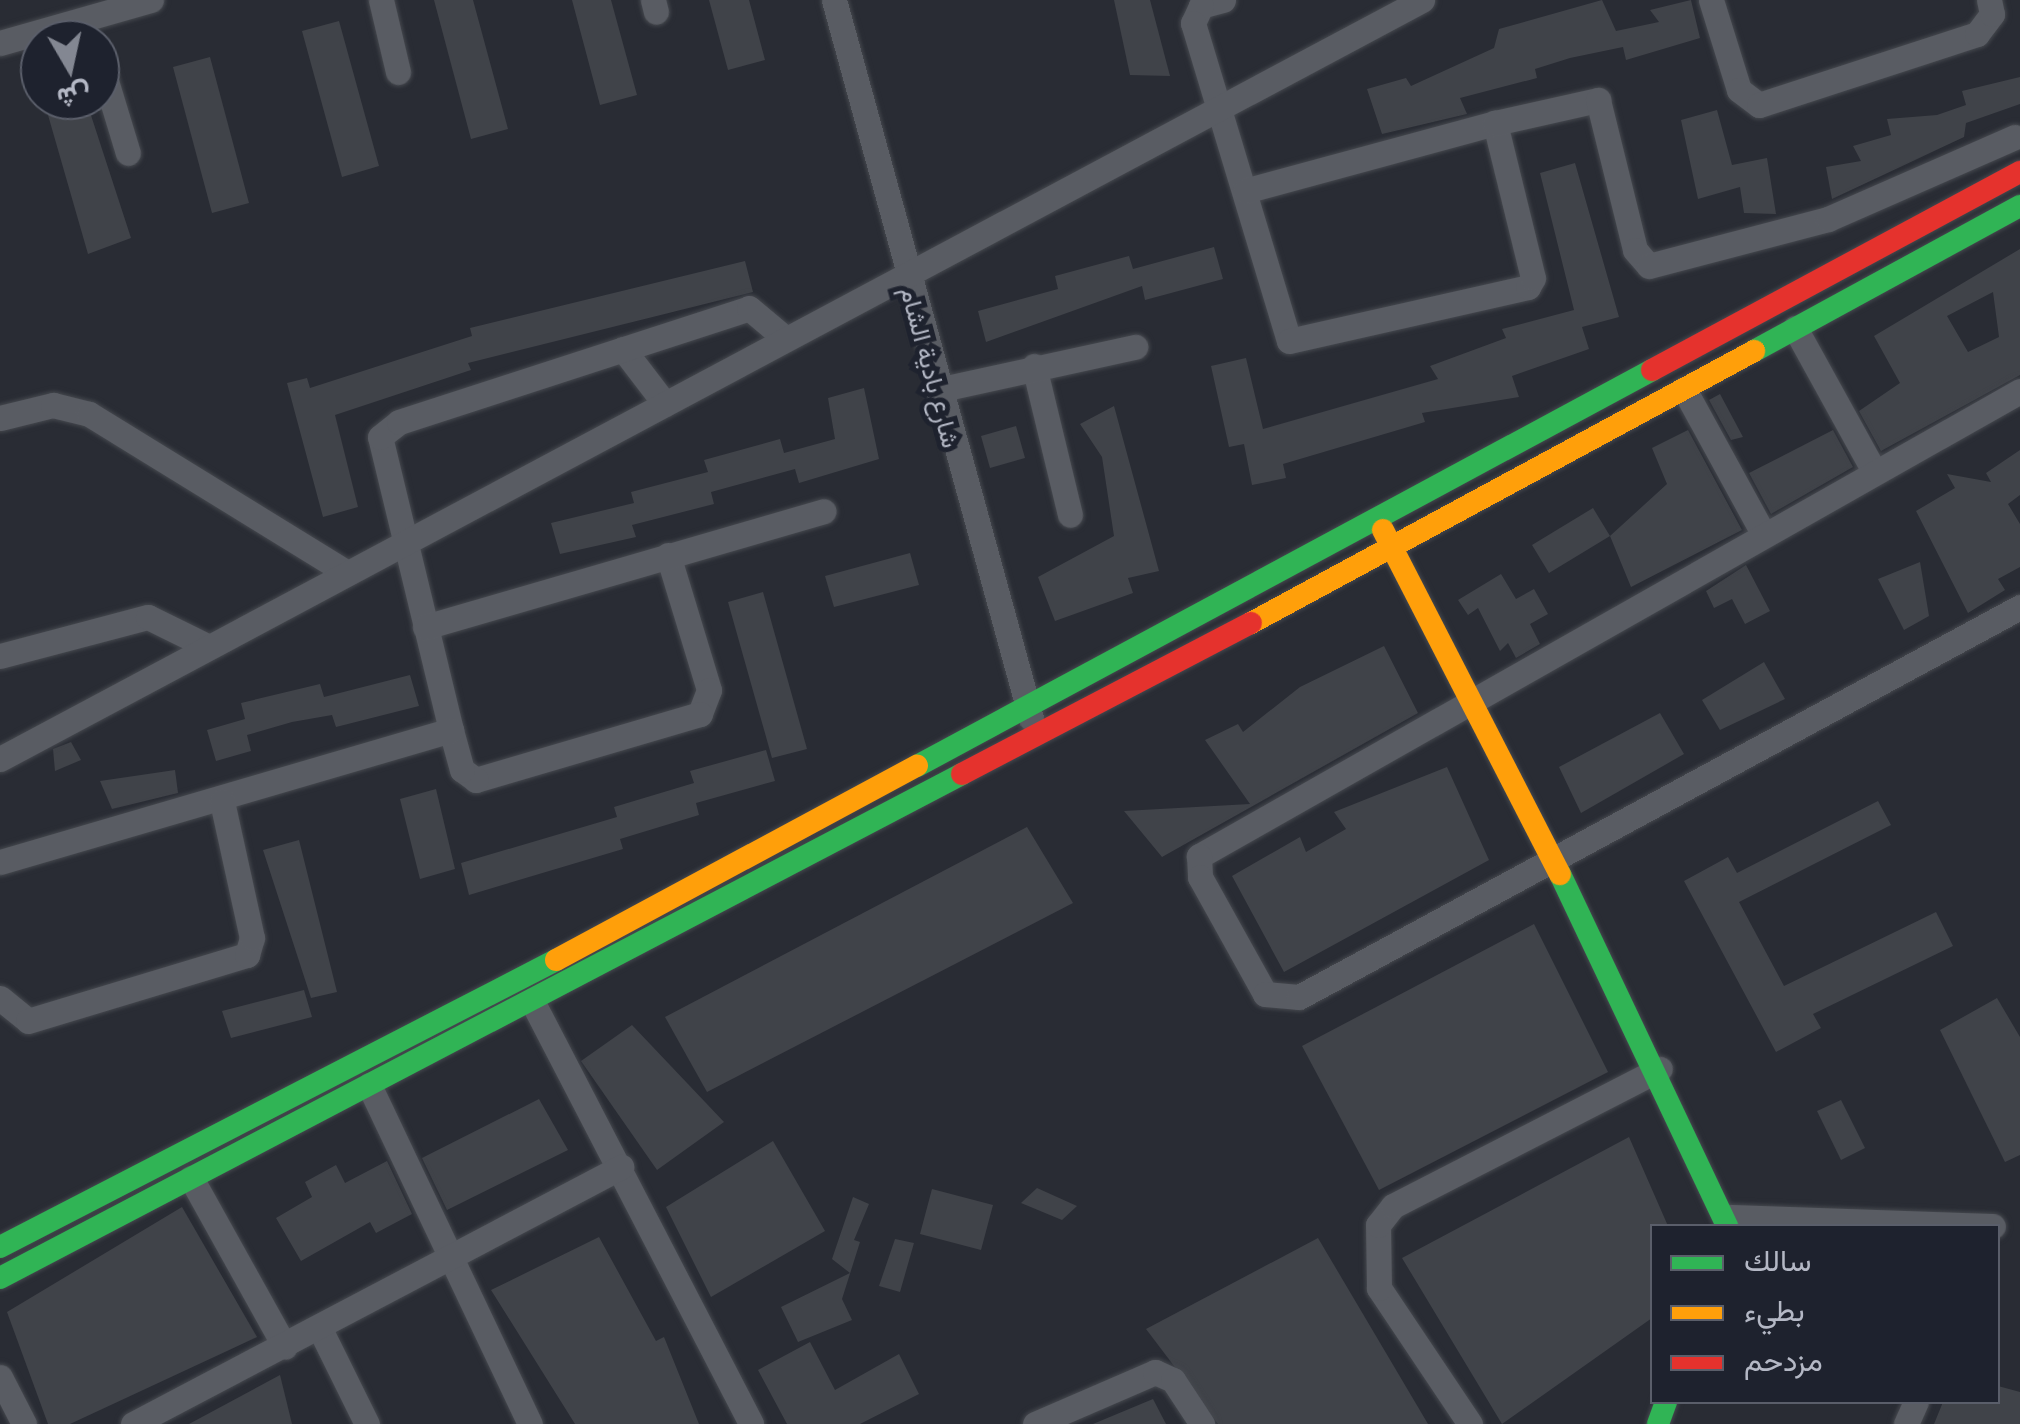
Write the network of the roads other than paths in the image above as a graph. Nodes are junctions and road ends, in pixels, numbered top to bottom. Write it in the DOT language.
graph roads {
  1 [pos="152,0"];
  2 [pos="381,0"];
  3 [pos="834,0"];
  4 [pos="1223,0"];
  5 [pos="1422,0"];
  6 [pos="1712,0"];
  7 [pos="1989,0"];
  8 [pos="109,20"];
  9 [pos="398,72"];
  10 [pos="1217,107"];
  11 [pos="118,120"];
  12 [pos="1495,123"];
  13 [pos="2015,137"];
  14 [pos="128,153"];
  15 [pos="2020,172"];
  16 [pos="1245,191"];
  17 [pos="2020,206"];
  18 [pos="905,272"];
  19 [pos="1796,328"];
  20 [pos="786,338"];
  21 [pos="1135,347"];
  22 [pos="623,348"];
  23 [pos="1034,366"];
  24 [pos="1684,389"];
  25 [pos="936,390"];
  26 [pos="2020,391"];
  27 [pos="665,404"];
  28 [pos="0,418"];
  29 [pos="1874,470"];
  30 [pos="823,511"];
  31 [pos="1070,515"];
  32 [pos="1378,520"];
  33 [pos="1764,535"];
  34 [pos="405,548"];
  35 [pos="1392,549"];
  36 [pos="668,555"];
  37 [pos="347,573"];
  38 [pos="2020,608"];
  39 [pos="426,627"];
  40 [pos="209,648"];
  41 [pos="0,656"];
  42 [pos="1463,700"];
  43 [pos="1026,704"];
  44 [pos="451,730"];
  45 [pos="1036,733"];
  46 [pos="0,759"];
  47 [pos="222,801"];
  48 [pos="757,850"];
  49 [pos="1551,860"];
  50 [pos="0,862"];
  51 [pos="770,874"];
  52 [pos="0,998"];
  53 [pos="532,1001"];
  54 [pos="1660,1069"];
  55 [pos="369,1085"];
  56 [pos="621,1167"];
  57 [pos="191,1178"];
  58 [pos="1729,1222"];
  59 [pos="1860,1224"];
  60 [pos="0,1246"];
  61 [pos="447,1256"];
  62 [pos="0,1278"];
  63 [pos="320,1329"];
  64 [pos="285,1347"];
  65 [pos="0,1376"];
  66 [pos="24,1424"];
  67 [pos="133,1424"];
  68 [pos="367,1424"];
  69 [pos="530,1424"];
  70 [pos="751,1424"];
  71 [pos="1036,1424"];
  72 [pos="1202,1424"];
  73 [pos="1470,1424"];
  1 -- 8 [label="street"];
  2 -- 9 [label="street"];
  3 -- 18 [label="street, شارع بادية الشام"];
  4 -- 10 [label="street"];
  5 -- 10 [label="street"];
  6 -- 7 [label="street"];
  10 -- 16 [label="street"];
  10 -- 18 [label="street"];
  11 -- 14 [label="street"];
  12 -- 13 [label="street"];
  12 -- 16 [label="street"];
  12 -- 16 [label="street"];
  15 -- 32 [label="street"];
  17 -- 19 [label="street"];
  18 -- 20 [label="street"];
  18 -- 25 [label="street, شارع بادية الشام"];
  19 -- 24 [label="street"];
  19 -- 29 [label="street"];
  20 -- 22 [label="street"];
  20 -- 27 [label="street"];
  21 -- 23 [label="street"];
  22 -- 27 [label="street"];
  22 -- 34 [label="street"];
  23 -- 25 [label="street"];
  23 -- 31 [label="street"];
  24 -- 33 [label="street"];
  24 -- 35 [label="street"];
  25 -- 43 [label="street, شارع بادية الشام"];
  26 -- 29 [label="street"];
  27 -- 34 [label="street"];
  28 -- 37 [label="street"];
  29 -- 33 [label="street"];
  30 -- 36 [label="street"];
  32 -- 35 [label="street"];
  32 -- 43 [label="street"];
  33 -- 42 [label="street"];
  34 -- 37 [label="street"];
  34 -- 39 [label="street"];
  35 -- 42 [label="street"];
  35 -- 45 [label="street"];
  36 -- 39 [label="street"];
  36 -- 44 [label="street"];
  37 -- 40 [label="street"];
  38 -- 49 [label="street"];
  39 -- 44 [label="street"];
  40 -- 41 [label="street"];
  40 -- 46 [label="street"];
  42 -- 49 [label="street"];
  42 -- 49 [label="street"];
  43 -- 45 [label="street, شارع بادية الشام"];
  43 -- 48 [label="street"];
  44 -- 47 [label="street"];
  45 -- 51 [label="street"];
  47 -- 50 [label="street"];
  47 -- 52 [label="street"];
  48 -- 51 [label="street"];
  48 -- 60 [label="street"];
  49 -- 54 [label="street"];
  51 -- 53 [label="street"];
  53 -- 55 [label="street"];
  53 -- 56 [label="street"];
  54 -- 58 [label="street"];
  54 -- 73 [label="street"];
  55 -- 57 [label="street"];
  55 -- 61 [label="street"];
  56 -- 61 [label="street"];
  56 -- 70 [label="street"];
  57 -- 62 [label="street"];
  57 -- 64 [label="street"];
  58 -- 59 [label="street"];
  61 -- 63 [label="street"];
  61 -- 69 [label="street"];
  63 -- 64 [label="street"];
  63 -- 68 [label="street"];
  64 -- 67 [label="street"];
  65 -- 66 [label="street"];
  71 -- 72 [label="street"];
}
